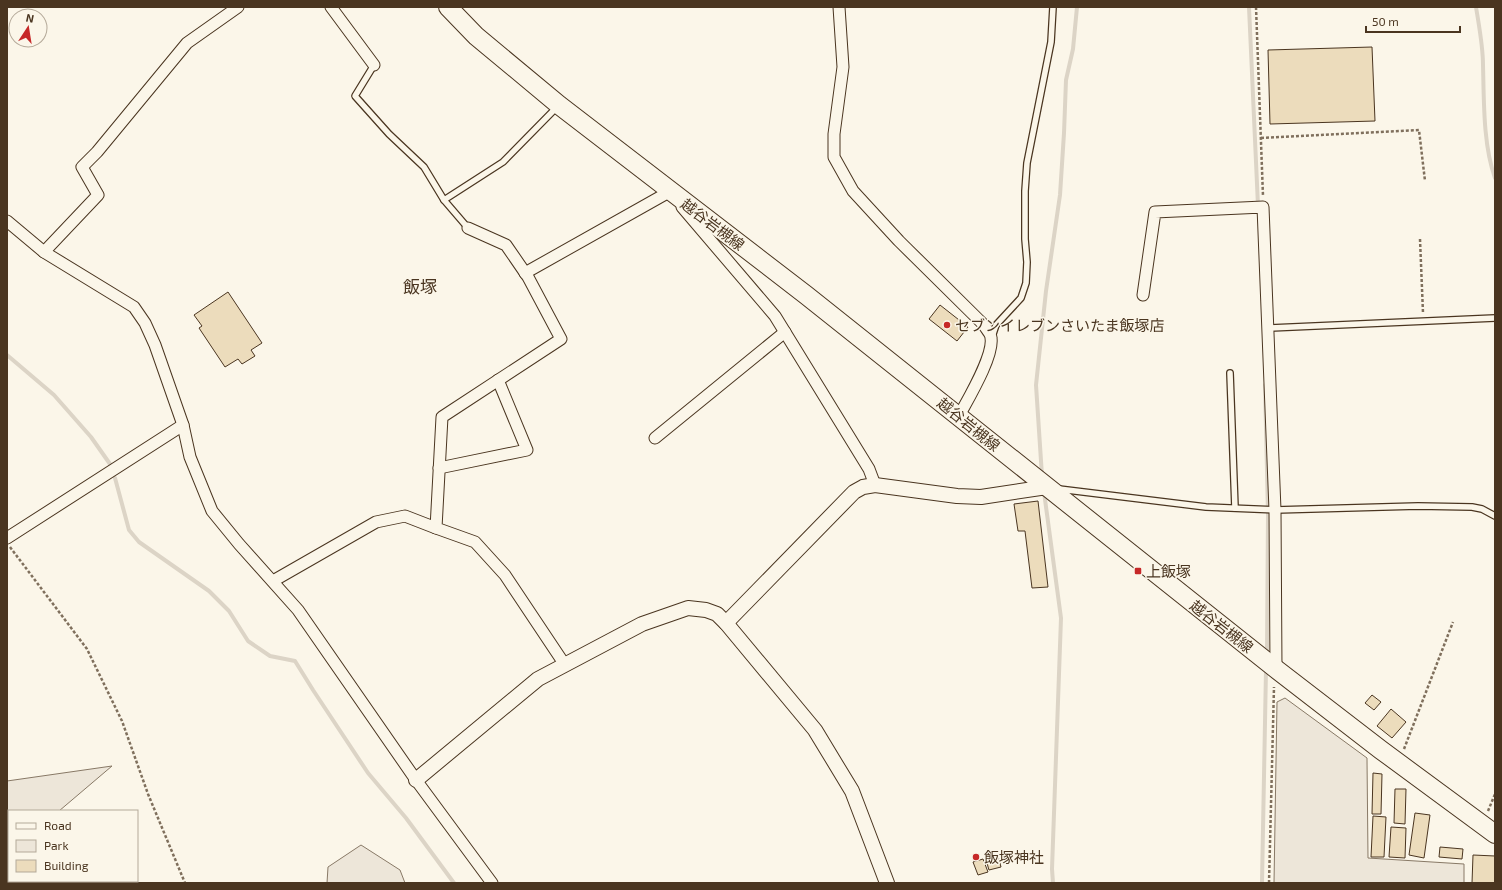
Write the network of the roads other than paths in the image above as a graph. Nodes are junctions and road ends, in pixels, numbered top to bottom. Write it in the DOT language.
graph roads {
  1 [pos="331,7"];
  2 [pos="448,7"];
  3 [pos="839,7"];
  4 [pos="1053,7"];
  5 [pos="234,8"];
  6 [pos="374,65"];
  7 [pos="559,105"];
  8 [pos="666,189"];
  9 [pos="444,200"];
  10 [pos="7,221"];
  11 [pos="468,228"];
  12 [pos="44,252"];
  13 [pos="526,273"];
  14 [pos="1143,296"];
  15 [pos="1495,318"];
  16 [pos="1268,328"];
  17 [pos="785,332"];
  18 [pos="991,337"];
  19 [pos="1230,373"];
  20 [pos="498,380"];
  21 [pos="959,416"];
  22 [pos="183,425"];
  23 [pos="654,438"];
  24 [pos="439,468"];
  25 [pos="875,485"];
  26 [pos="1047,487"];
  27 [pos="1235,508"];
  28 [pos="1275,510"];
  29 [pos="1495,516"];
  30 [pos="436,528"];
  31 [pos="7,538"];
  32 [pos="273,582"];
  33 [pos="726,623"];
  34 [pos="565,665"];
  35 [pos="1276,669"];
  36 [pos="416,780"];
  37 [pos="1495,834"];
  38 [pos="492,883"];
  39 [pos="887,883"];
  1 -- 6 [label="street"];
  2 -- 7 [label="main road, 越谷岩槻線"];
  3 -- 18 [label="street"];
  4 -- 18 [label="lane"];
  5 -- 12 [label="street"];
  6 -- 9 [label="lane"];
  7 -- 8 [label="main road, 越谷岩槻線"];
  7 -- 9 [label="lane"];
  8 -- 13 [label="street"];
  8 -- 17 [label="street"];
  8 -- 21 [label="main road, 越谷岩槻線"];
  9 -- 11 [label="lane"];
  10 -- 12 [label="street"];
  11 -- 13 [label="street"];
  12 -- 22 [label="street"];
  13 -- 20 [label="street"];
  14 -- 16 [label="street"];
  15 -- 16 [label="lane"];
  16 -- 28 [label="street"];
  17 -- 23 [label="street"];
  17 -- 25 [label="street"];
  18 -- 21 [label="street"];
  19 -- 27 [label="lane"];
  20 -- 24 [label="street"];
  20 -- 24 [label="street"];
  21 -- 26 [label="main road, 越谷岩槻線"];
  22 -- 31 [label="street"];
  22 -- 32 [label="street"];
  24 -- 30 [label="street"];
  25 -- 26 [label="street"];
  25 -- 33 [label="street"];
  26 -- 27 [label="lane"];
  26 -- 35 [label="main road, 越谷岩槻線"];
  27 -- 28 [label="lane"];
  28 -- 29 [label="lane"];
  28 -- 35 [label="street"];
  30 -- 32 [label="street"];
  30 -- 34 [label="street"];
  32 -- 36 [label="street"];
  33 -- 34 [label="street"];
  33 -- 39 [label="street"];
  34 -- 36 [label="street"];
  35 -- 37 [label="main road, 越谷岩槻線"];
  36 -- 38 [label="street"];
}
